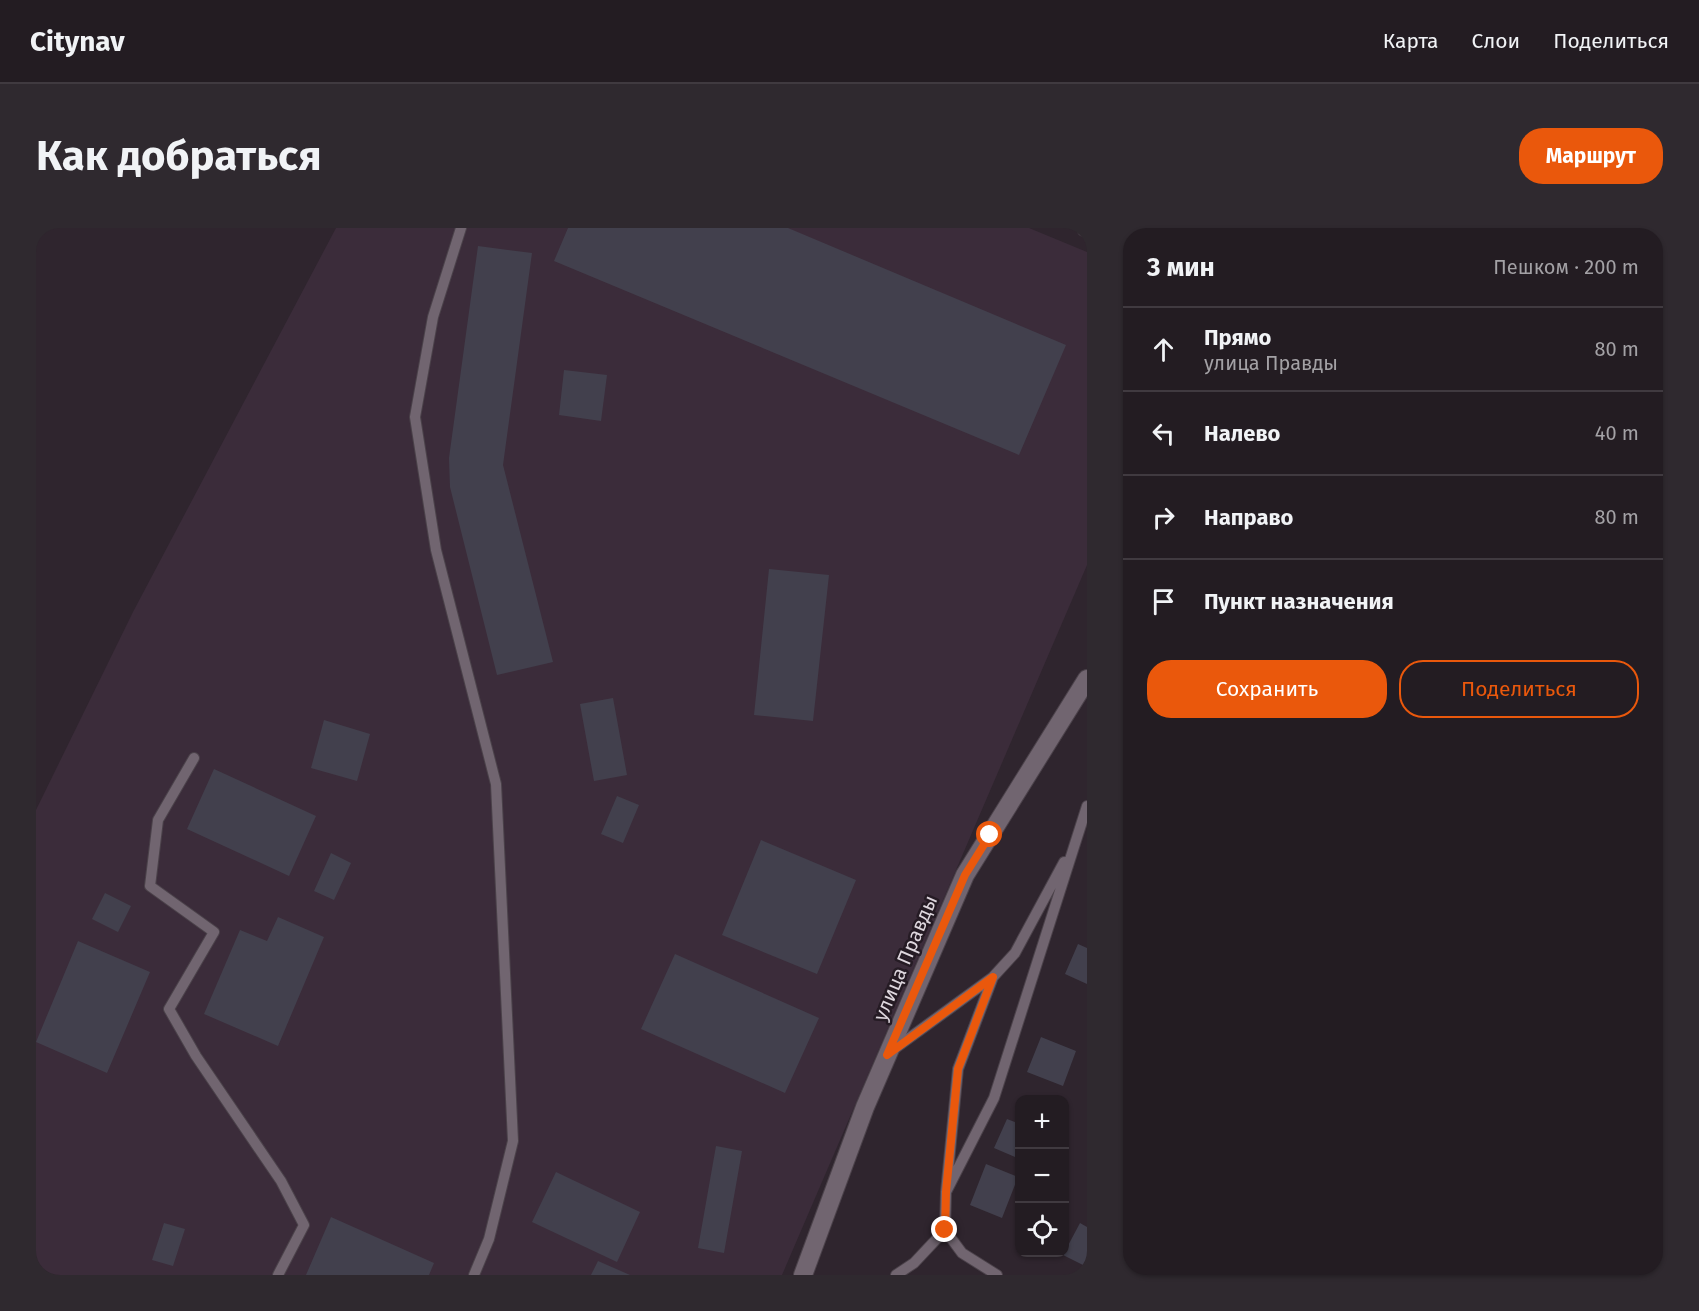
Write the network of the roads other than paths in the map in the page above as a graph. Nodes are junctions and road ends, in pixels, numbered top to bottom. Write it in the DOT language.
graph roads {
  1 [pos="461,228"];
  2 [pos="1087,679"];
  3 [pos="194,758"];
  4 [pos="1087,806"];
  5 [pos="1076,841"];
  6 [pos="993,977"];
  7 [pos="887,1055"];
  8 [pos="946,1192"];
  9 [pos="945,1230"];
  10 [pos="278,1275"];
  11 [pos="474,1275"];
  12 [pos="803,1275"];
  13 [pos="896,1275"];
  14 [pos="997,1275"];
  1 -- 11 [label="lane"];
  2 -- 7 [label="street, улица Правды"];
  3 -- 10 [label="lane"];
  4 -- 5 [label="lane"];
  5 -- 6 [label="lane"];
  5 -- 8 [label="lane"];
  6 -- 7 [label="lane"];
  6 -- 8 [label="lane"];
  7 -- 12 [label="street, улица Правды"];
  8 -- 9 [label="lane"];
  9 -- 13 [label="lane"];
  9 -- 14 [label="lane"];
}
